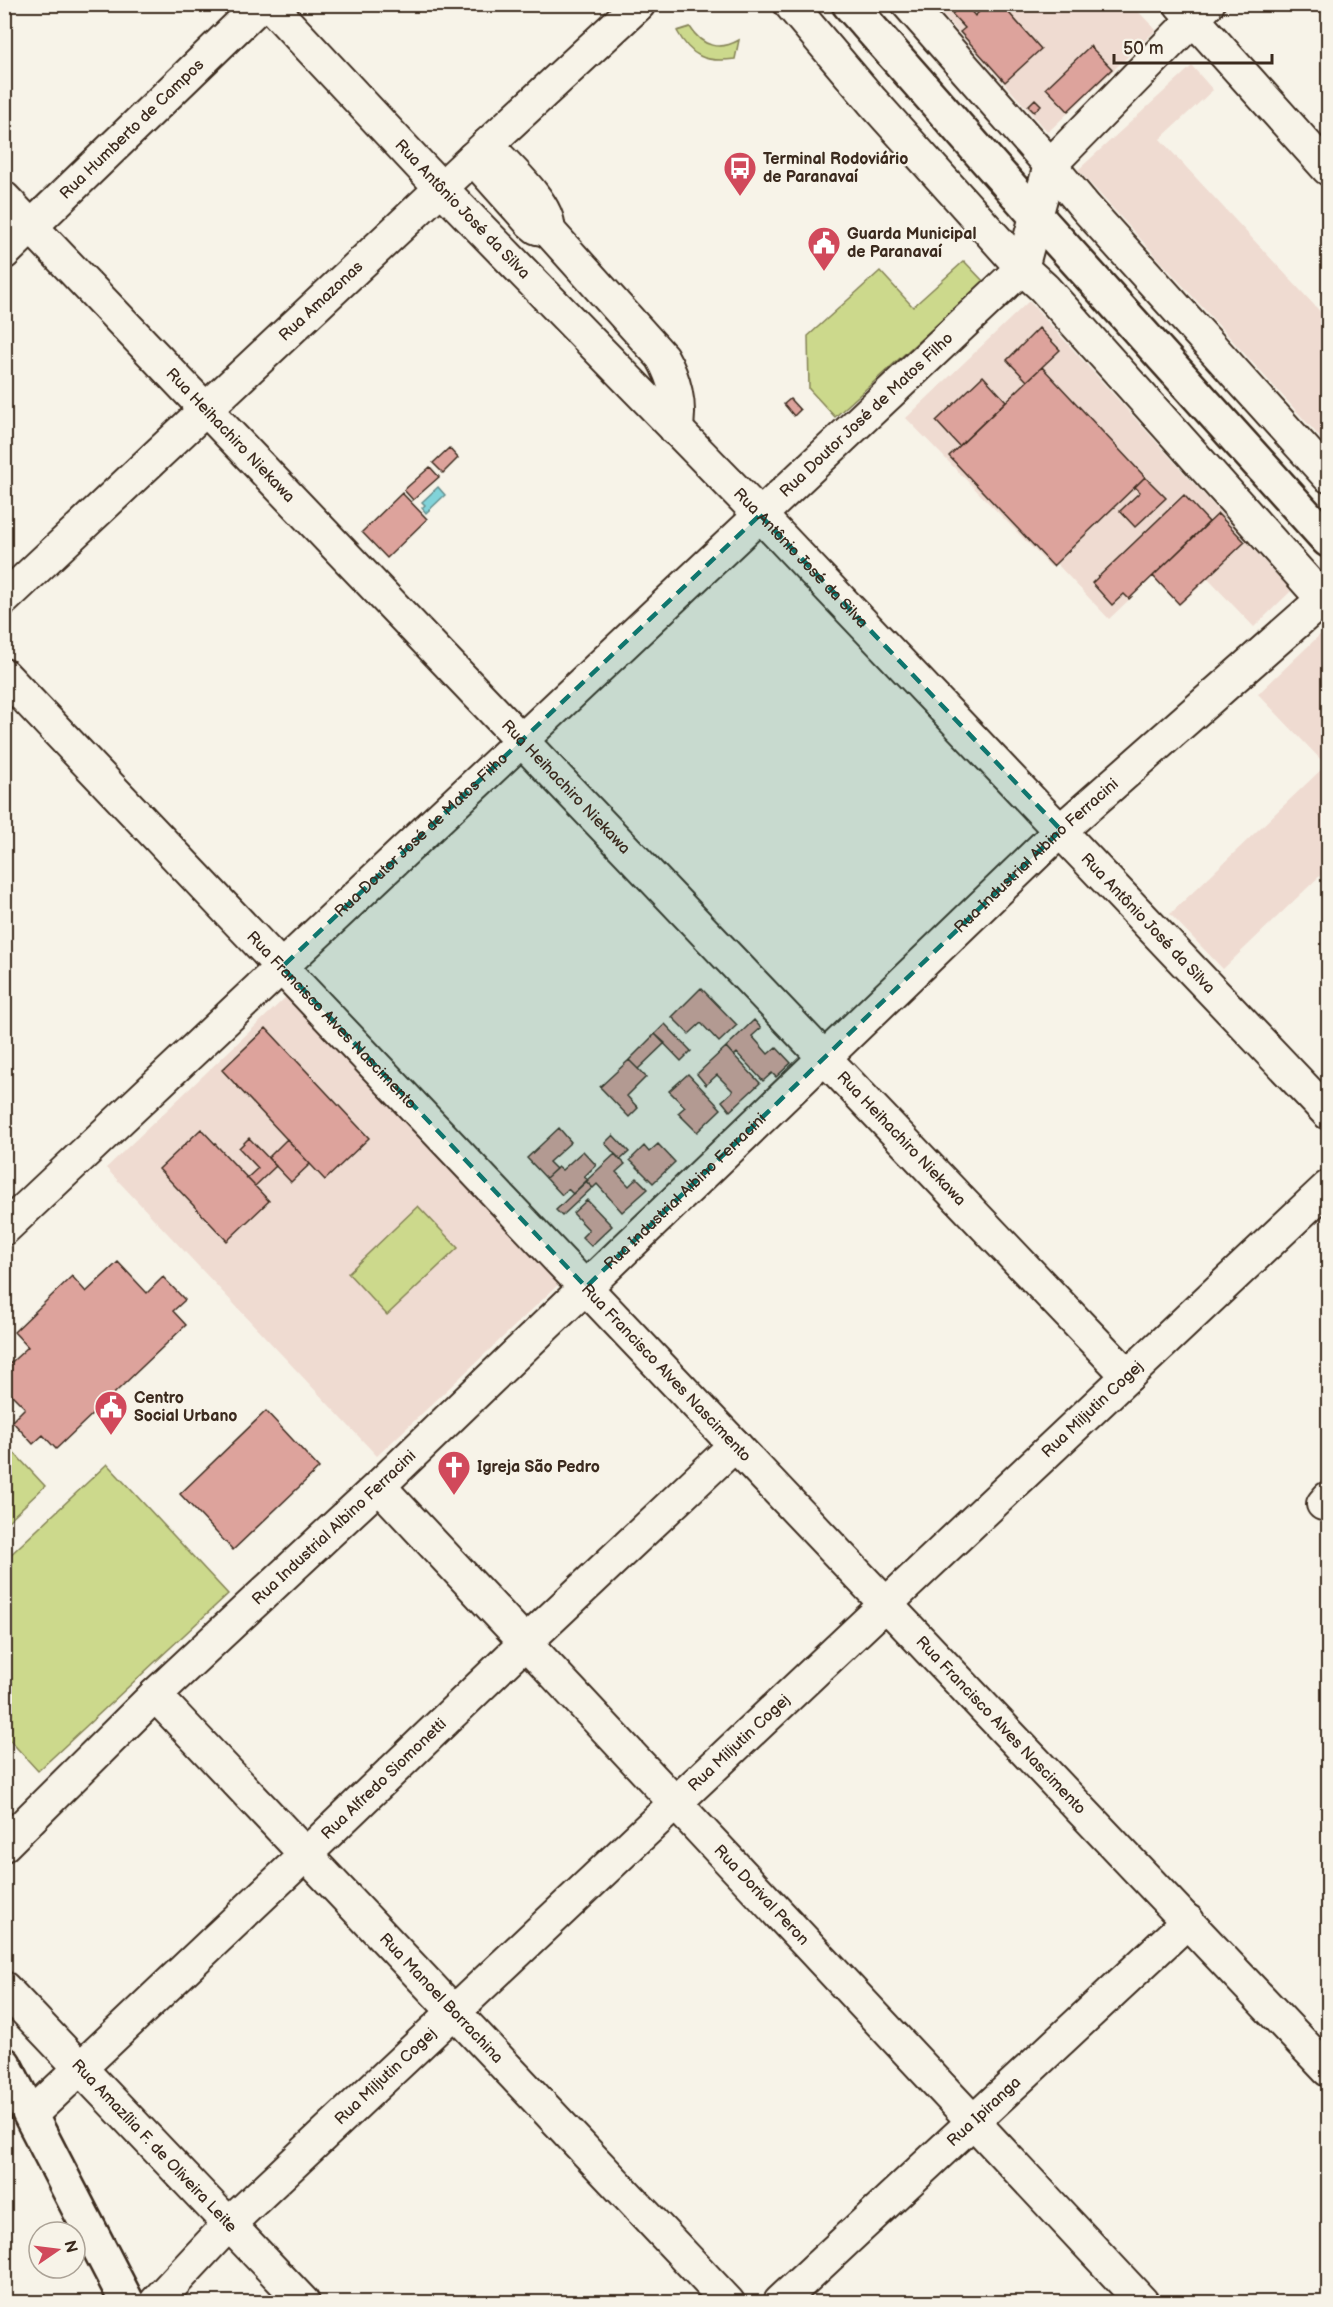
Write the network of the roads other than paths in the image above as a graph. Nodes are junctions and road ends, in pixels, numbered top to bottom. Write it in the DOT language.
graph roads {
  1 [pos="261,4"];
  2 [pos="269,4"];
  3 [pos="639,4"];
  4 [pos="790,4"];
  5 [pos="849,4"];
  6 [pos="908,4"];
  7 [pos="1193,9"];
  8 [pos="480,151"];
  9 [pos="1050,165"];
  10 [pos="1329,169"];
  11 [pos="441,189"];
  12 [pos="4,198"];
  13 [pos="1036,216"];
  14 [pos="32,227"];
  15 [pos="4,253"];
  16 [pos="1022,268"];
  17 [pos="206,411"];
  18 [pos="676,430"];
  19 [pos="1329,476"];
  20 [pos="760,515"];
  21 [pos="1329,540"];
  22 [pos="4,600"];
  23 [pos="1326,602"];
  24 [pos="4,675"];
  25 [pos="521,741"];
  26 [pos="1061,830"];
  27 [pos="282,967"];
  28 [pos="823,1057"];
  29 [pos="1329,1113"];
  30 [pos="1329,1187"];
  31 [pos="4,1229"];
  32 [pos="586,1287"];
  33 [pos="1128,1376"];
  34 [pos="735,1445"];
  35 [pos="379,1486"];
  36 [pos="886,1604"];
  37 [pos="525,1643"];
  38 [pos="155,1695"];
  39 [pos="675,1803"];
  40 [pos="4,1845"];
  41 [pos="306,1855"];
  42 [pos="1188,1921"];
  43 [pos="4,1988"];
  44 [pos="453,2012"];
  45 [pos="4,2064"];
  46 [pos="80,2068"];
  47 [pos="1329,2070"];
  48 [pos="32,2114"];
  49 [pos="973,2121"];
  50 [pos="228,2225"];
  51 [pos="126,2302"];
  52 [pos="156,2302"];
  53 [pos="303,2302"];
  54 [pos="728,2302"];
  55 [pos="780,2302"];
  56 [pos="1142,2302"];
  1 -- 14 [label="street, Rua Humberto de Campos"];
  2 -- 11 [label="street, Rua Antônio José da Silva"];
  3 -- 8 [label="street, Rua Amazonas"];
  4 -- 16 [label="street"];
  5 -- 13 [label="main road"];
  6 -- 9 [label="street"];
  7 -- 9 [label="street"];
  7 -- 10 [label="street"];
  8 -- 11 [label="street, Rua Amazonas"];
  8 -- 18 [label="street"];
  9 -- 13 [label="street"];
  9 -- 19 [label="street"];
  11 -- 17 [label="street, Rua Amazonas"];
  11 -- 18 [label="street, Rua Antônio José da Silva"];
  12 -- 14 [label="street, Rua Heihachiro Niekawa"];
  13 -- 16 [label="street"];
  13 -- 21 [label="main road"];
  14 -- 15 [label="street, Rua Humberto de Campos"];
  14 -- 17 [label="street, Rua Heihachiro Niekawa"];
  16 -- 20 [label="street, Rua Doutor José de Matos Filho"];
  16 -- 23 [label="street"];
  17 -- 22 [label="street, Rua Amazonas"];
  17 -- 25 [label="street, Rua Heihachiro Niekawa"];
  18 -- 20 [label="street, Rua Antônio José da Silva"];
  20 -- 25 [label="street, Rua Doutor José de Matos Filho"];
  20 -- 26 [label="street, Rua Antônio José da Silva"];
  23 -- 26 [label="street, Rua Industrial Albino Ferracini"];
  24 -- 27 [label="street, Rua Francisco Alves Nascimento"];
  25 -- 27 [label="street, Rua Doutor José de Matos Filho"];
  25 -- 28 [label="street, Rua Heihachiro Niekawa"];
  26 -- 28 [label="street, Rua Industrial Albino Ferracini"];
  26 -- 29 [label="street, Rua Antônio José da Silva"];
  27 -- 31 [label="street, Rua Doutor José de Matos Filho"];
  27 -- 32 [label="street, Rua Francisco Alves Nascimento"];
  28 -- 32 [label="street, Rua Industrial Albino Ferracini"];
  28 -- 33 [label="street, Rua Heihachiro Niekawa"];
  30 -- 33 [label="street, Rua Miljutin Cogej"];
  32 -- 34 [label="street, Rua Francisco Alves Nascimento"];
  32 -- 35 [label="street, Rua Industrial Albino Ferracini"];
  33 -- 36 [label="street, Rua Miljutin Cogej"];
  34 -- 36 [label="street, Rua Francisco Alves Nascimento"];
  34 -- 37 [label="street, Rua Alfredo Siomonetti"];
  35 -- 37 [label="street, Rua Dorival Peron"];
  35 -- 38 [label="street, Rua Industrial Albino Ferracini"];
  36 -- 39 [label="street, Rua Miljutin Cogej"];
  36 -- 42 [label="street, Rua Francisco Alves Nascimento"];
  37 -- 39 [label="street, Rua Dorival Peron"];
  37 -- 41 [label="street, Rua Alfredo Siomonetti"];
  38 -- 40 [label="street, Rua Industrial Albino Ferracini"];
  38 -- 41 [label="street, Rua Manoel Borrachina"];
  39 -- 44 [label="street, Rua Miljutin Cogej"];
  39 -- 49 [label="street, Rua Dorival Peron"];
  41 -- 44 [label="street, Rua Manoel Borrachina"];
  41 -- 46 [label="street, Rua Alfredo Siomonetti"];
  42 -- 47 [label="street, Rua Francisco Alves Nascimento"];
  42 -- 49 [label="street, Rua Ipiranga"];
  43 -- 46 [label="street, Rua Amazília F. de Oliveira Leite"];
  44 -- 50 [label="street, Rua Miljutin Cogej"];
  44 -- 54 [label="street, Rua Manoel Borrachina"];
  45 -- 48 [label="main road"];
  46 -- 48 [label="street, Rua Alfredo Siomonetti"];
  46 -- 50 [label="street, Rua Amazília F. de Oliveira Leite"];
  48 -- 51 [label="main road"];
  49 -- 55 [label="street, Rua Ipiranga"];
  49 -- 56 [label="street, Rua Dorival Peron"];
  50 -- 52 [label="street, Rua Miljutin Cogej"];
  50 -- 53 [label="street, Rua Amazília F. de Oliveira Leite"];
}
